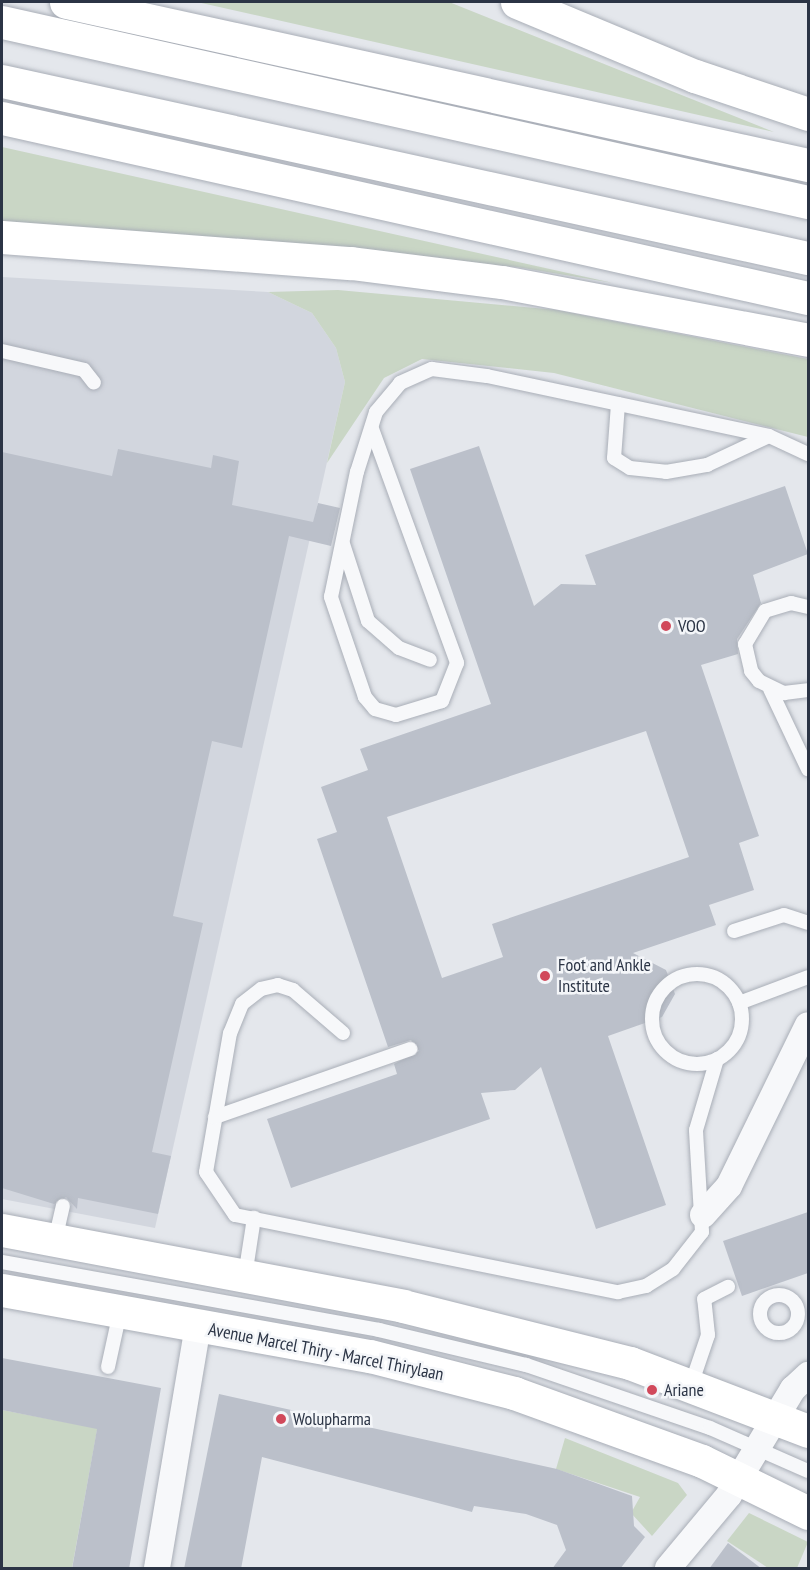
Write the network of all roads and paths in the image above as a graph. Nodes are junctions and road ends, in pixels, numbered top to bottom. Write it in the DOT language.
graph roads {
  1 [pos="66,2"];
  2 [pos="517,2"];
  3 [pos="2,22"];
  4 [pos="2,81"];
  5 [pos="808,114"];
  6 [pos="2,118"];
  7 [pos="808,165"];
  8 [pos="808,202"];
  9 [pos="2,237"];
  10 [pos="808,258"];
  11 [pos="808,298"];
  12 [pos="808,340"];
  13 [pos="2,351"];
  14 [pos="94,383"];
  15 [pos="618,404"];
  16 [pos="372,429"];
  17 [pos="769,436"];
  18 [pos="808,454"];
  19 [pos="342,542"];
  20 [pos="808,607"];
  21 [pos="430,660"];
  22 [pos="770,689"];
  23 [pos="808,690"];
  24 [pos="808,769"];
  25 [pos="808,923"];
  26 [pos="734,931"];
  27 [pos="808,977"];
  28 [pos="740,1003"];
  29 [pos="808,1024"];
  30 [pos="343,1033"];
  31 [pos="410,1049"];
  32 [pos="717,1059"];
  33 [pos="215,1116"];
  34 [pos="63,1206"];
  35 [pos="703,1215"];
  36 [pos="254,1218"];
  37 [pos="2,1230"];
  38 [pos="55,1240"];
  39 [pos="2,1262"];
  40 [pos="245,1278"];
  41 [pos="728,1287"];
  42 [pos="2,1290"];
  43 [pos="120,1312"];
  44 [pos="198,1326"];
  45 [pos="108,1367"];
  46 [pos="808,1375"];
  47 [pos="691,1385"];
  48 [pos="776,1418"];
  49 [pos="808,1431"];
  50 [pos="757,1449"];
  51 [pos="808,1471"];
  52 [pos="738,1479"];
  53 [pos="808,1513"];
  54 [pos="157,1569"];
  55 [pos="668,1569"];
  1 -- 7 [label="main road"];
  2 -- 5 [label="main road"];
  3 -- 8 [label="main road"];
  4 -- 10 [label="main road"];
  6 -- 11 [label="main road"];
  9 -- 12 [label="main road"];
  13 -- 14 [label="lane"];
  15 -- 16 [label="lane"];
  15 -- 17 [label="lane"];
  15 -- 17 [label="lane"];
  16 -- 19 [label="lane"];
  16 -- 19 [label="lane"];
  17 -- 18 [label="lane"];
  19 -- 21 [label="lane"];
  20 -- 22 [label="lane"];
  22 -- 23 [label="lane"];
  22 -- 24 [label="lane"];
  25 -- 26 [label="lane"];
  27 -- 28 [label="lane"];
  28 -- 32 [label="lane"];
  28 -- 32 [label="lane"];
  29 -- 35 [label="street"];
  30 -- 33 [label="lane"];
  31 -- 33 [label="lane"];
  32 -- 35 [label="lane"];
  33 -- 36 [label="lane"];
  34 -- 38 [label="lane"];
  35 -- 36 [label="lane"];
  36 -- 40 [label="lane"];
  37 -- 38 [label="main road"];
  38 -- 40 [label="main road"];
  39 -- 50 [label="lane, Avenue Marcel Thiry - Marcel Thirylaan"];
  40 -- 47 [label="main road"];
  41 -- 47 [label="lane"];
  42 -- 43 [label="main road, Avenue Marcel Thiry - Marcel Thirylaan"];
  43 -- 44 [label="main road, Avenue Marcel Thiry - Marcel Thirylaan"];
  43 -- 45 [label="lane"];
  44 -- 52 [label="main road, Avenue Marcel Thiry - Marcel Thirylaan"];
  44 -- 54 [label="street"];
  46 -- 48 [label="street"];
  47 -- 48 [label="main road"];
  48 -- 49 [label="main road"];
  48 -- 50 [label="street"];
  50 -- 51 [label="lane, Avenue Marcel Thiry - Marcel Thirylaan"];
  50 -- 52 [label="street"];
  52 -- 53 [label="main road, Avenue Marcel Thiry - Marcel Thirylaan"];
  52 -- 55 [label="street"];
}
